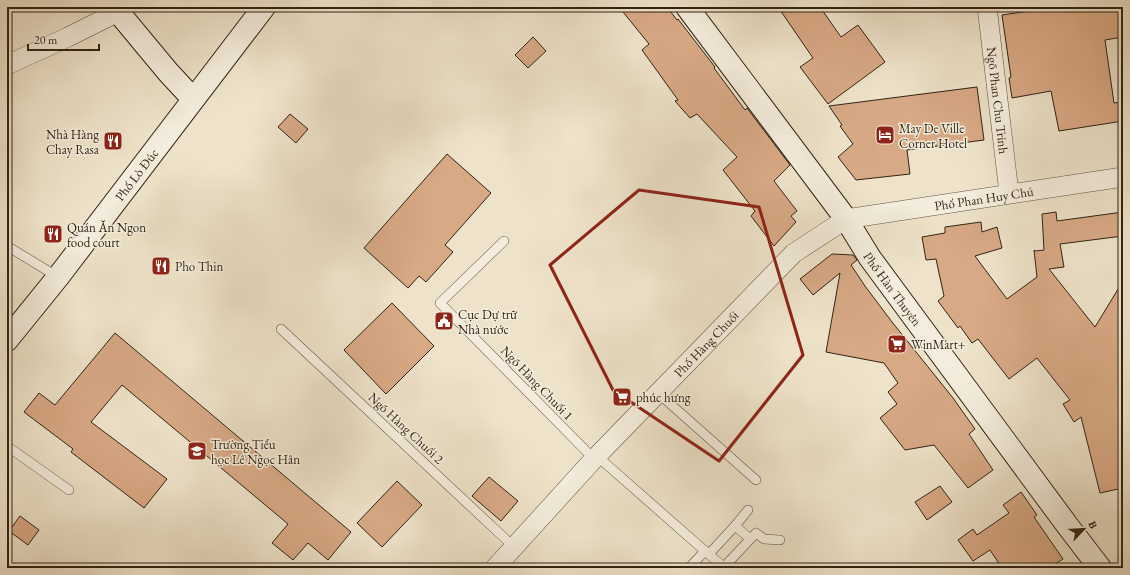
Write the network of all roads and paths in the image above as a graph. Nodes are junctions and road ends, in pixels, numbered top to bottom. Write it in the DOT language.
graph roads {
  1 [pos="264,7"];
  2 [pos="687,7"];
  3 [pos="987,7"];
  4 [pos="116,9"];
  5 [pos="7,64"];
  6 [pos="193,99"];
  7 [pos="1123,177"];
  8 [pos="1009,193"];
  9 [pos="846,219"];
  10 [pos="504,241"];
  11 [pos="7,246"];
  12 [pos="58,277"];
  13 [pos="281,329"];
  14 [pos="7,340"];
  15 [pos="658,393"];
  16 [pos="7,446"];
  17 [pos="596,458"];
  18 [pos="756,480"];
  19 [pos="69,490"];
  20 [pos="748,510"];
  21 [pos="735,526"];
  22 [pos="747,536"];
  23 [pos="780,540"];
  24 [pos="514,547"];
  25 [pos="707,553"];
  26 [pos="495,568"];
  27 [pos="689,568"];
  28 [pos="724,568"];
  29 [pos="1100,568"];
  1 -- 6 [label="street, Phố Lò Đúc"];
  2 -- 9 [label="street, Phố Hàn Thuyên"];
  3 -- 8 [label="street, Ngõ Phan Chu Trinh"];
  4 -- 5 [label="street"];
  4 -- 6 [label="street"];
  6 -- 12 [label="street, Phố Lò Đúc"];
  7 -- 8 [label="street, Phố Phan Huy Chú"];
  8 -- 9 [label="street, Phố Phan Huy Chú"];
  9 -- 15 [label="street, Phố Hàng Chuối"];
  9 -- 29 [label="street, Phố Hàn Thuyên"];
  10 -- 17 [label="lane, Ngõ Hàng Chuối 1"];
  11 -- 12 [label="lane"];
  12 -- 14 [label="street, Phố Lò Đúc"];
  13 -- 24 [label="lane, Ngõ Hàng Chuối 2"];
  15 -- 17 [label="street, Phố Hàng Chuối"];
  15 -- 18 [label="lane"];
  16 -- 19 [label="lane"];
  17 -- 24 [label="street, Phố Hàng Chuối"];
  17 -- 25 [label="lane"];
  20 -- 21 [label="lane"];
  21 -- 22 [label="lane"];
  21 -- 25 [label="lane"];
  23 -- 28 [label="lane"];
  24 -- 26 [label="street, Phố Hàng Chuối"];
  25 -- 27 [label="lane"];
  25 -- 28 [label="lane"];
}
